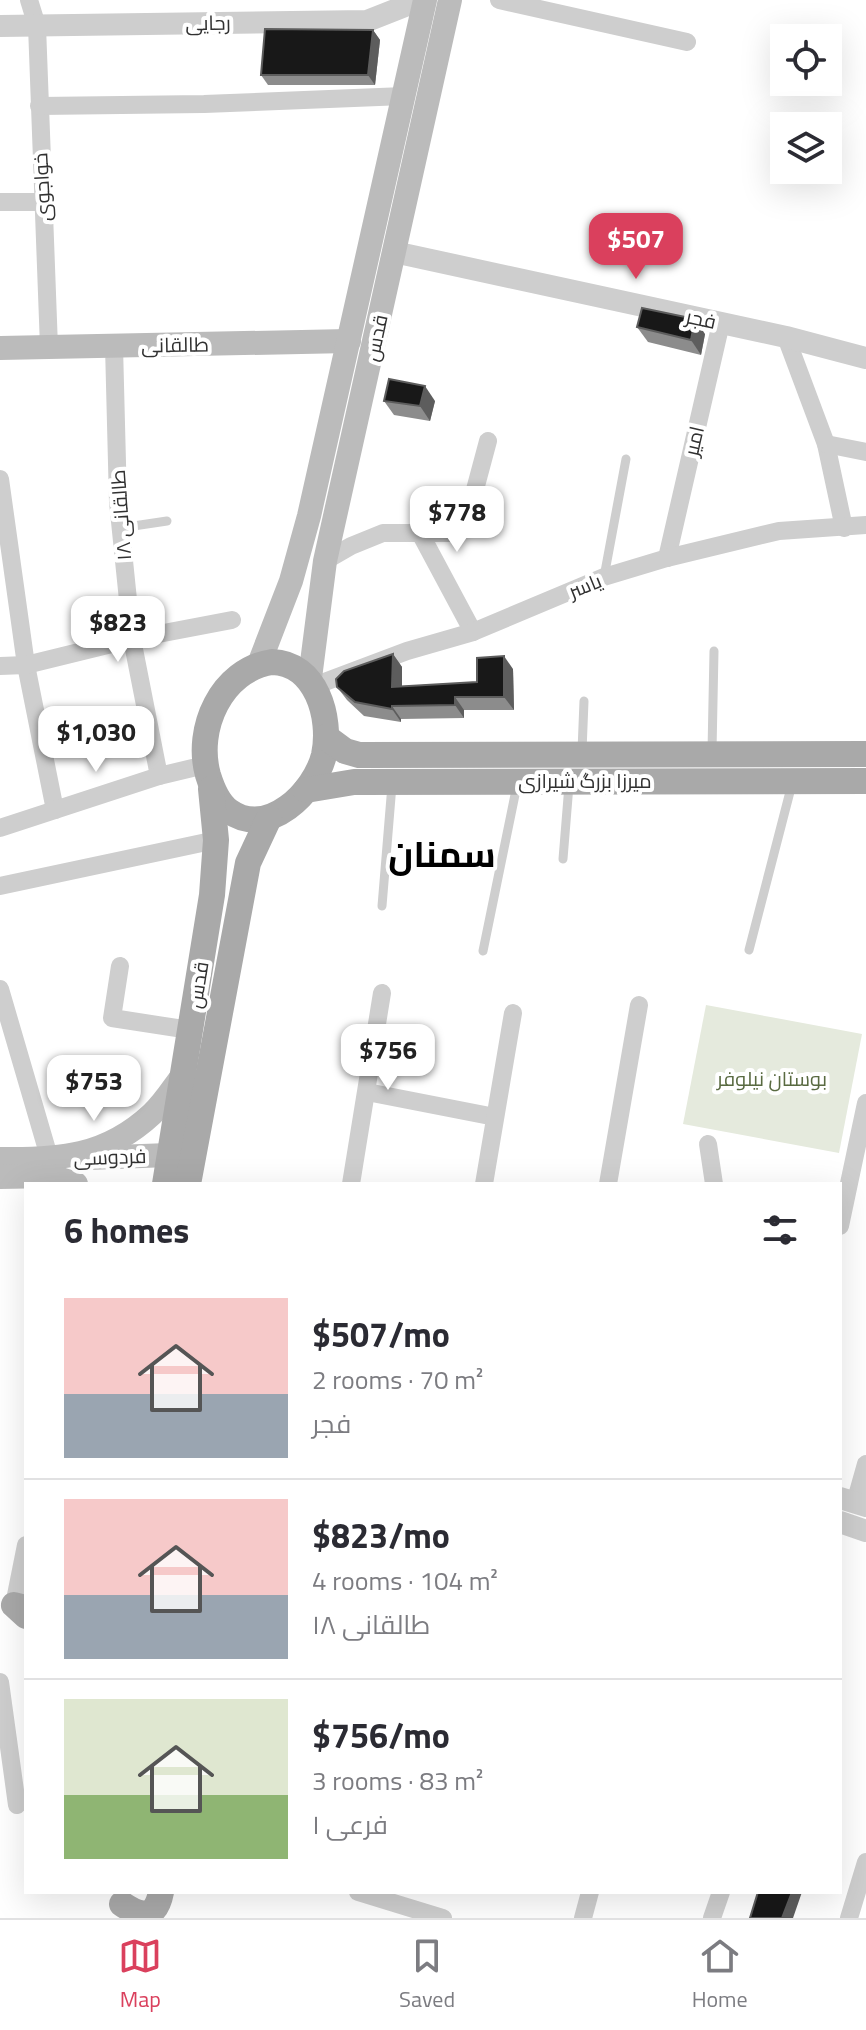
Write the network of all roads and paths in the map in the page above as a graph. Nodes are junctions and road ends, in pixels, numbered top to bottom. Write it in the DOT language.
graph roads {
  1 [pos="29,0"];
  2 [pos="412,0"];
  3 [pos="425,0"];
  4 [pos="450,0"];
  5 [pos="499,0"];
  6 [pos="0,26"];
  7 [pos="37,26"];
  8 [pos="687,42"];
  9 [pos="404,96"];
  10 [pos="39,106"];
  11 [pos="0,202"];
  12 [pos="43,202"];
  13 [pos="394,252"];
  14 [pos="721,323"];
  15 [pos="786,337"];
  16 [pos="349,341"];
  17 [pos="114,346"];
  18 [pos="49,347"];
  19 [pos="0,348"];
  20 [pos="866,358"];
  21 [pos="488,441"];
  22 [pos="826,444"];
  23 [pos="866,452"];
  24 [pos="626,459"];
  25 [pos="0,479"];
  26 [pos="167,521"];
  27 [pos="866,525"];
  28 [pos="120,528"];
  29 [pos="844,528"];
  30 [pos="420,533"];
  31 [pos="667,558"];
  32 [pos="325,561"];
  33 [pos="604,577"];
  34 [pos="277,614"];
  35 [pos="232,620"];
  36 [pos="316,622"];
  37 [pos="473,632"];
  38 [pos="132,639"];
  39 [pos="714,651"];
  40 [pos="259,664"];
  41 [pos="26,665"];
  42 [pos="0,666"];
  43 [pos="312,682"];
  44 [pos="584,701"];
  45 [pos="326,737"];
  46 [pos="711,754"];
  47 [pos="866,754"];
  48 [pos="498,755"];
  49 [pos="582,755"];
  50 [pos="208,775"];
  51 [pos="159,776"];
  52 [pos="507,781"];
  53 [pos="570,781"];
  54 [pos="792,781"];
  55 [pos="866,781"];
  56 [pos="392,782"];
  57 [pos="306,790"];
  58 [pos="55,810"];
  59 [pos="269,818"];
  60 [pos="0,828"];
  61 [pos="216,840"];
  62 [pos="563,859"];
  63 [pos="0,886"];
  64 [pos="382,906"];
  65 [pos="749,950"];
  66 [pos="483,951"];
  67 [pos="120,966"];
  68 [pos="0,989"];
  69 [pos="382,993"];
  70 [pos="639,1005"];
  71 [pos="513,1013"];
  72 [pos="190,1030"];
  73 [pos="183,1075"];
  74 [pos="367,1092"];
  75 [pos="866,1103"];
  76 [pos="495,1117"];
  77 [pos="708,1144"];
  78 [pos="181,1156"];
  79 [pos="0,1159"];
  80 [pos="50,1160"];
  81 [pos="0,1177"];
  82 [pos="70,1182"];
  83 [pos="166,1182"];
  84 [pos="188,1182"];
  85 [pos="351,1182"];
  86 [pos="488,1182"];
  87 [pos="608,1182"];
  88 [pos="714,1182"];
  89 [pos="857,1188"];
  90 [pos="842,1222"];
  91 [pos="866,1464"];
  92 [pos="854,1502"];
  93 [pos="24,1559"];
  94 [pos="17,1608"];
  95 [pos="0,1682"];
  96 [pos="14,1806"];
  97 [pos="866,1862"];
  98 [pos="161,1894"];
  99 [pos="162,1894"];
  100 [pos="362,1894"];
  101 [pos="589,1894"];
  102 [pos="720,1894"];
  103 [pos="123,1905"];
  104 [pos="395,1910"];
  105 [pos="166,1918"];
  106 [pos="443,1918"];
  107 [pos="583,1918"];
  108 [pos="712,1918"];
  109 [pos="849,1918"];
  1 -- 7 [label="street, خواجوی"];
  2 -- 7 [label="street, رجایی"];
  3 -- 9 [label="main road, قدس"];
  4 -- 13 [label="main road, قدس"];
  5 -- 8 [label="street"];
  6 -- 7 [label="street, رجایی"];
  7 -- 10 [label="street, خواجوی"];
  9 -- 10 [label="street"];
  9 -- 16 [label="main road, قدس"];
  10 -- 12 [label="street, خواجوی"];
  11 -- 12 [label="street"];
  12 -- 18 [label="street, خواجوی"];
  13 -- 14 [label="street, فجر"];
  13 -- 32 [label="main road, قدس"];
  14 -- 15 [label="street, فجر"];
  14 -- 31 [label="street, امیر"];
  15 -- 20 [label="street, فجر"];
  15 -- 22 [label="street"];
  16 -- 17 [label="main road, طالقانی"];
  16 -- 34 [label="main road, قدس"];
  17 -- 18 [label="main road, طالقانی"];
  17 -- 28 [label="street, طالقانی ۱۸"];
  18 -- 19 [label="main road, طالقانی"];
  21 -- 30 [label="street"];
  22 -- 23 [label="street"];
  22 -- 29 [label="street"];
  24 -- 33 [label="lane"];
  25 -- 41 [label="street"];
  26 -- 28 [label="lane"];
  27 -- 29 [label="street, یاسر"];
  28 -- 38 [label="street, طالقانی ۱۸"];
  29 -- 31 [label="street, یاسر"];
  30 -- 32 [label="street"];
  30 -- 37 [label="street"];
  31 -- 33 [label="street, یاسر"];
  32 -- 36 [label="main road, قدس"];
  33 -- 37 [label="street, یاسر"];
  34 -- 36 [label="main road"];
  34 -- 40 [label="main road, قدس"];
  35 -- 38 [label="street"];
  36 -- 43 [label="main road, قدس"];
  37 -- 43 [label="street, یاسر"];
  38 -- 41 [label="street"];
  38 -- 51 [label="street, طالقانی ۱۸"];
  39 -- 46 [label="lane"];
  40 -- 43 [label="main road"];
  40 -- 50 [label="main road"];
  41 -- 42 [label="street"];
  41 -- 58 [label="street"];
  43 -- 45 [label="main road"];
  44 -- 49 [label="lane"];
  45 -- 48 [label="main road, میرزا بزرگ شیرازی"];
  45 -- 57 [label="main road"];
  46 -- 47 [label="main road, میرزا بزرگ شیرازی"];
  46 -- 49 [label="main road, میرزا بزرگ شیرازی"];
  48 -- 49 [label="main road, میرزا بزرگ شیرازی"];
  48 -- 52 [label="main road"];
  50 -- 51 [label="street"];
  50 -- 59 [label="main road"];
  50 -- 61 [label="main road, قدس"];
  51 -- 58 [label="street"];
  52 -- 53 [label="main road, میرزا بزرگ شیرازی"];
  52 -- 56 [label="main road, میرزا بزرگ شیرازی"];
  52 -- 66 [label="lane"];
  53 -- 54 [label="main road, میرزا بزرگ شیرازی"];
  53 -- 62 [label="lane"];
  54 -- 55 [label="main road, میرزا بزرگ شیرازی"];
  54 -- 65 [label="lane"];
  56 -- 57 [label="main road, میرزا بزرگ شیرازی"];
  56 -- 64 [label="lane"];
  57 -- 59 [label="main road"];
  58 -- 60 [label="street"];
  59 -- 78 [label="main road, قدس"];
  61 -- 63 [label="street"];
  61 -- 72 [label="main road, قدس"];
  67 -- 72 [label="street"];
  68 -- 80 [label="street"];
  69 -- 74 [label="street"];
  70 -- 87 [label="street"];
  71 -- 76 [label="street"];
  72 -- 73 [label="main road, قدس"];
  73 -- 78 [label="main road, قدس"];
  73 -- 80 [label="main road, فردوسی"];
  74 -- 76 [label="street"];
  74 -- 85 [label="street"];
  75 -- 89 [label="street"];
  76 -- 86 [label="street"];
  77 -- 88 [label="street"];
  78 -- 80 [label="main road, فردوسی"];
  78 -- 83 [label="main road, قدس"];
  78 -- 84 [label="main road, قدس"];
  79 -- 80 [label="main road, فردوسی"];
  81 -- 82 [label="main road, فردوسی"];
  89 -- 90 [label="street"];
  91 -- 92 [label="street"];
  93 -- 94 [label="street"];
  95 -- 96 [label="street"];
  97 -- 109 [label="street"];
  98 -- 103 [label="main road"];
  99 -- 105 [label="main road"];
  100 -- 104 [label="street"];
  101 -- 107 [label="street"];
  102 -- 108 [label="street"];
  104 -- 106 [label="street"];
}
